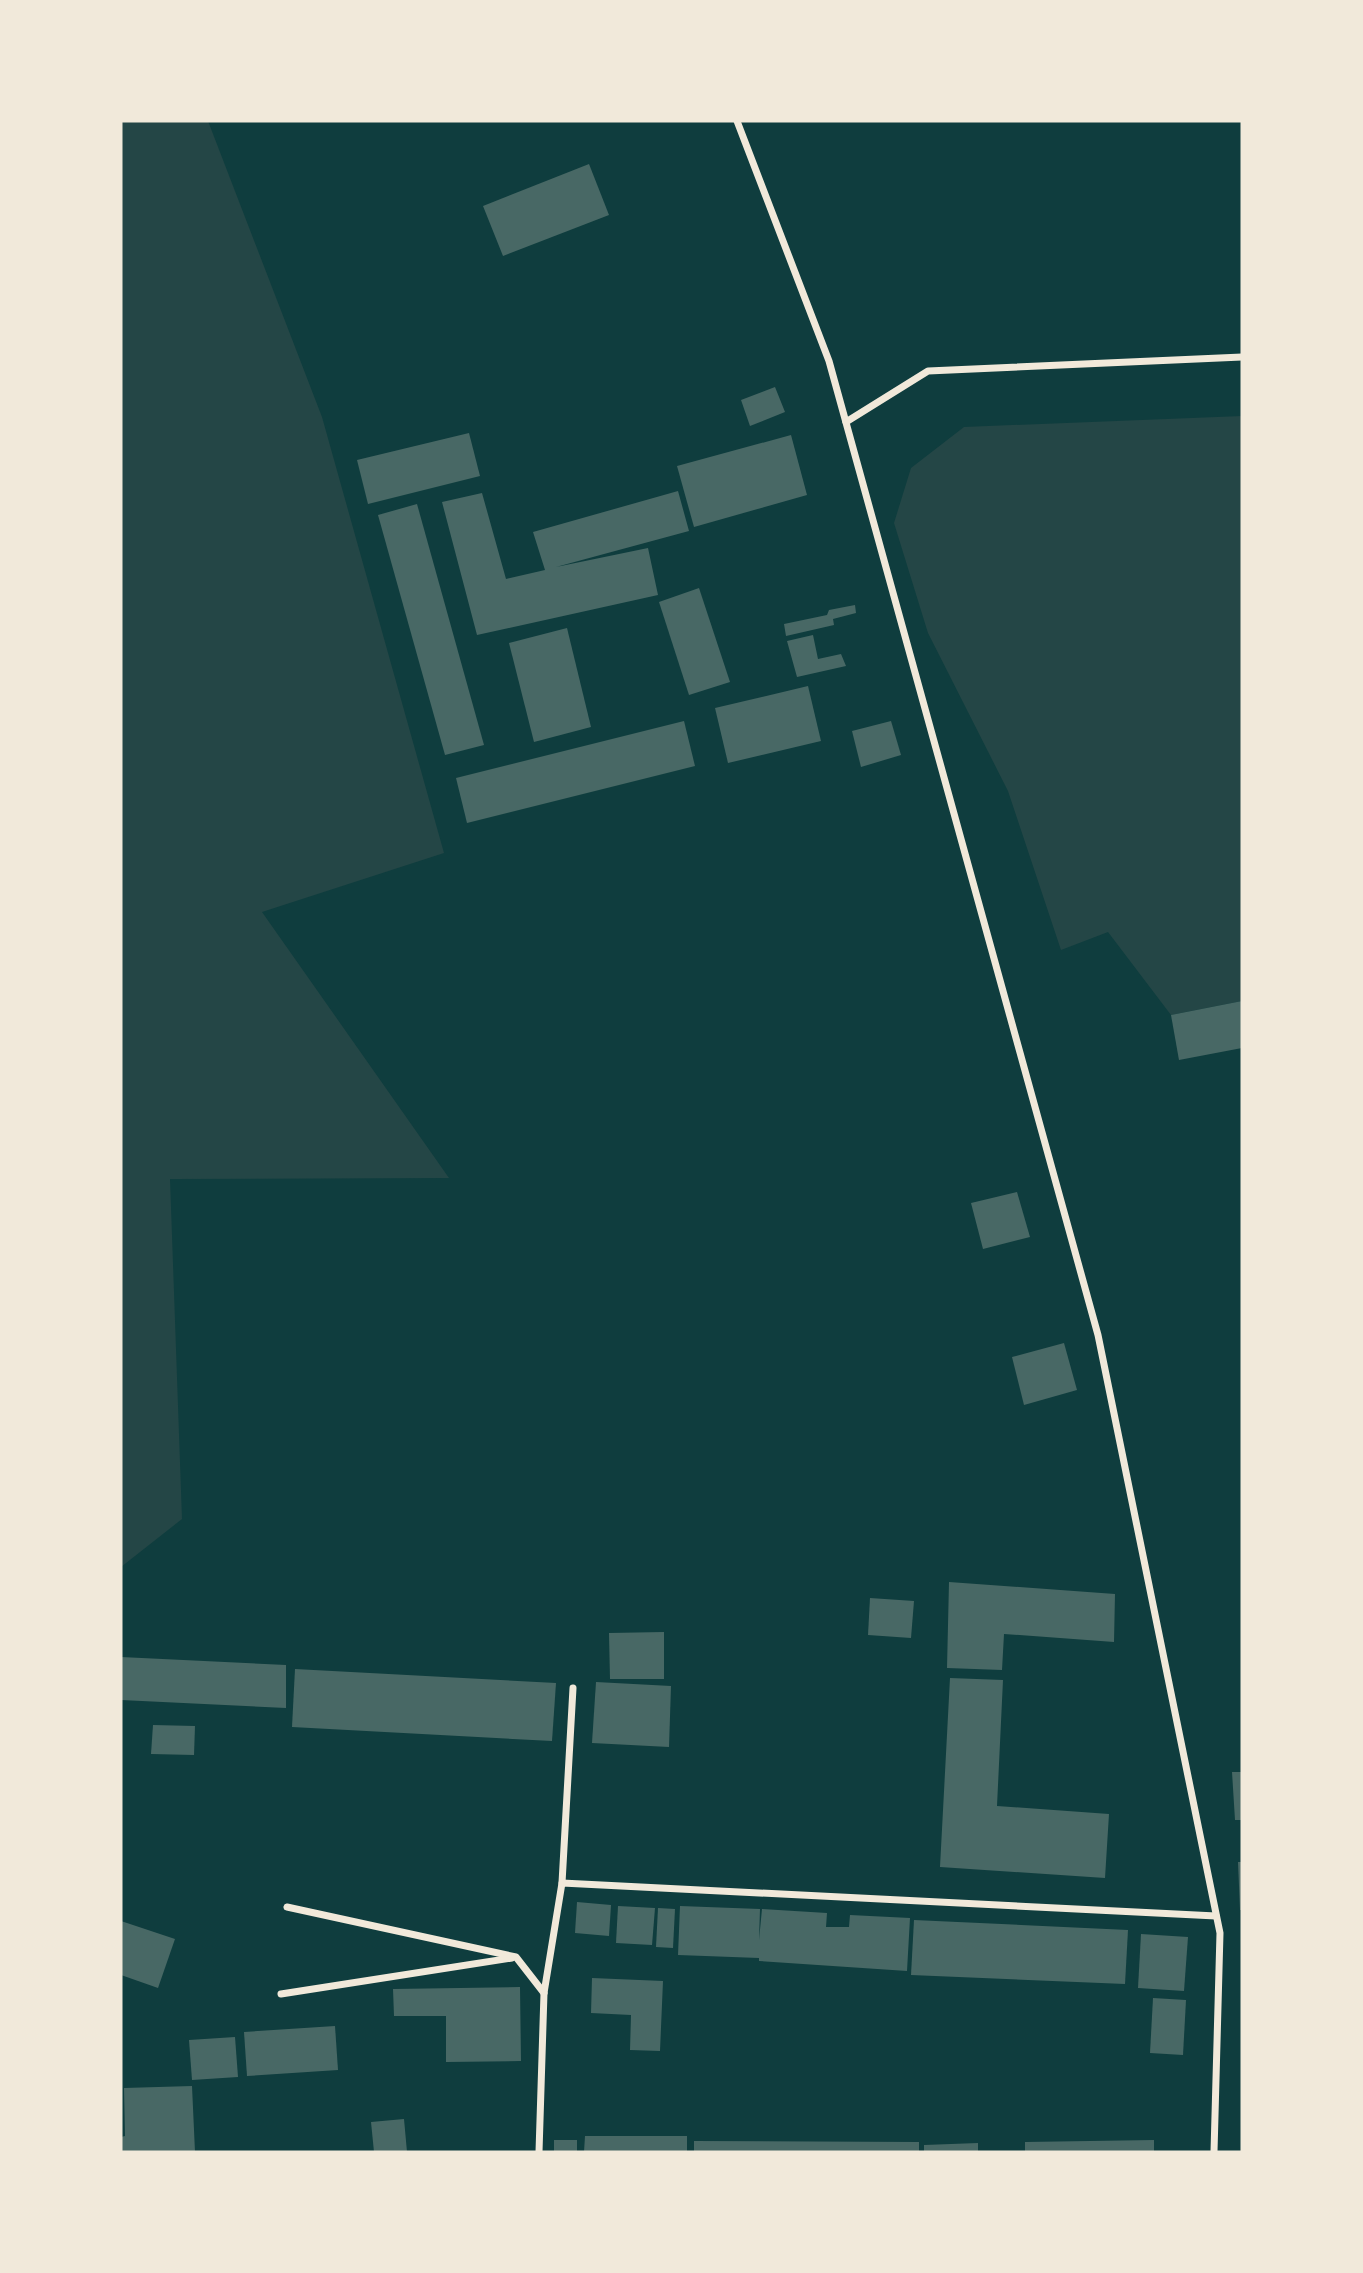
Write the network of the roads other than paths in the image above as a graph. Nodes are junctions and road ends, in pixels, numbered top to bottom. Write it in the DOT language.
graph roads {
  1 [pos="737,121"];
  2 [pos="1242,357"];
  3 [pos="845,422"];
  4 [pos="573,1688"];
  5 [pos="562,1883"];
  6 [pos="287,1907"];
  7 [pos="1216,1916"];
  8 [pos="516,1958"];
  9 [pos="544,1993"];
  10 [pos="281,1994"];
  11 [pos="539,2152"];
  12 [pos="1214,2152"];
  1 -- 3 [label="street"];
  2 -- 3 [label="street"];
  3 -- 7 [label="street"];
  4 -- 5 [label="street"];
  5 -- 7 [label="street"];
  5 -- 9 [label="street"];
  6 -- 8 [label="street"];
  7 -- 12 [label="street"];
  8 -- 9 [label="street"];
  8 -- 10 [label="street"];
  9 -- 11 [label="street"];
}
